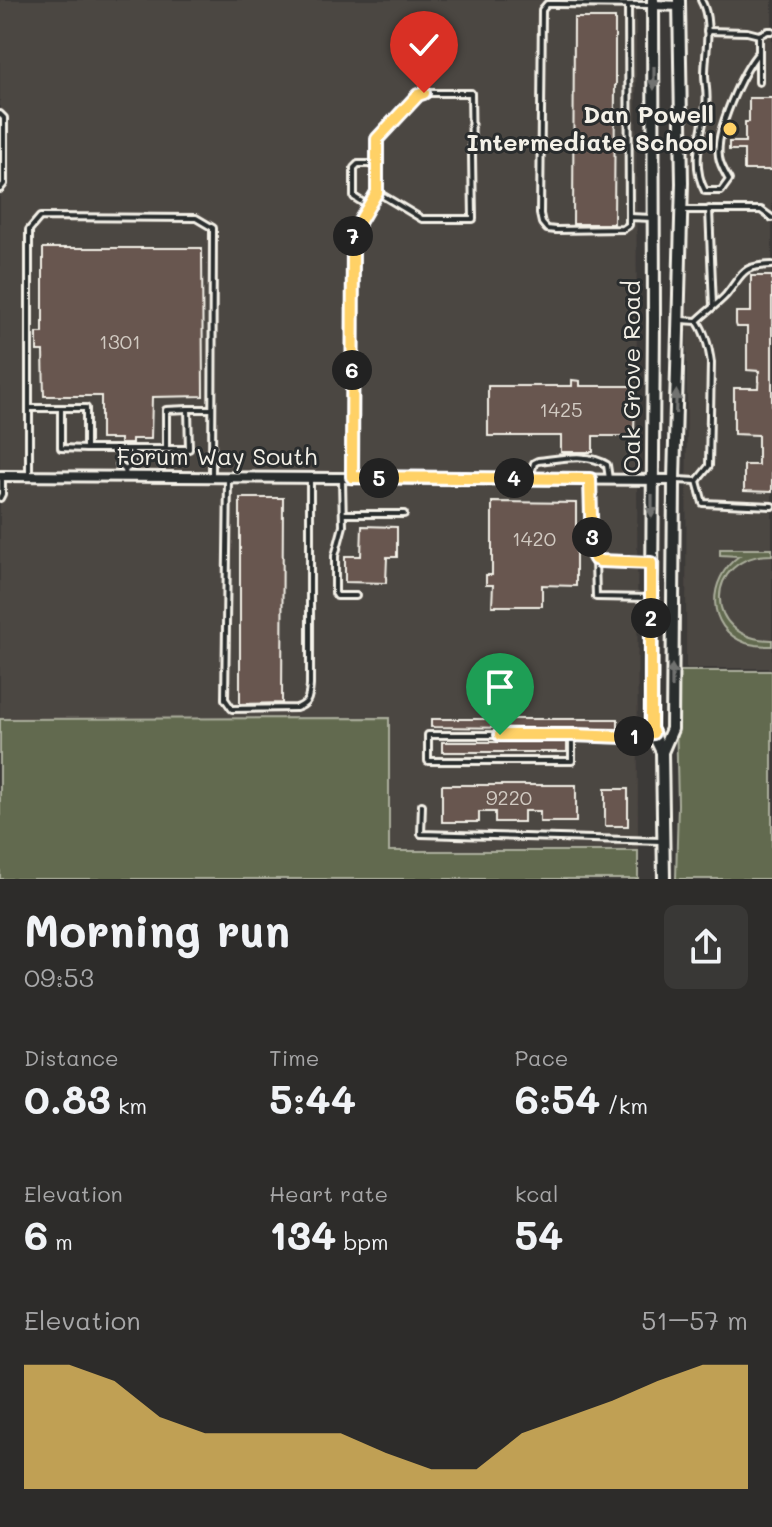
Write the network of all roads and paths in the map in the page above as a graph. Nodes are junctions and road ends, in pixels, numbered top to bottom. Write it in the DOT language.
graph roads {
  1 [pos="701,0"];
  2 [pos="653,2"];
  3 [pos="679,3"];
  4 [pos="628,5"];
  5 [pos="707,31"];
  6 [pos="772,31"];
  7 [pos="759,35"];
  8 [pos="759,52"];
  9 [pos="759,82"];
  10 [pos="0,114"];
  11 [pos="376,164"];
  12 [pos="0,189"];
  13 [pos="377,192"];
  14 [pos="368,206"];
  15 [pos="709,209"];
  16 [pos="682,210"];
  17 [pos="629,217"];
  18 [pos="653,218"];
  19 [pos="772,218"];
  20 [pos="353,233"];
  21 [pos="772,265"];
  22 [pos="713,307"];
  23 [pos="679,320"];
  24 [pos="697,321"];
  25 [pos="29,408"];
  26 [pos="61,408"];
  27 [pos="188,409"];
  28 [pos="212,409"];
  29 [pos="86,449"];
  30 [pos="119,449"];
  31 [pos="132,449"];
  32 [pos="166,449"];
  33 [pos="125,473"];
  34 [pos="1,476"];
  35 [pos="29,476"];
  36 [pos="212,477"];
  37 [pos="228,477"];
  38 [pos="310,477"];
  39 [pos="347,477"];
  40 [pos="530,478"];
  41 [pos="590,479"];
  42 [pos="609,479"];
  43 [pos="652,479"];
  44 [pos="674,480"];
  45 [pos="697,481"];
  46 [pos="0,498"];
  47 [pos="772,506"];
  48 [pos="343,514"];
  49 [pos="404,514"];
  50 [pos="595,559"];
  51 [pos="651,563"];
  52 [pos="356,596"];
  53 [pos="651,598"];
  54 [pos="653,733"];
  55 [pos="572,735"];
  56 [pos="662,752"];
  57 [pos="422,805"];
  58 [pos="664,841"];
  59 [pos="664,879"];
  1 -- 5 [label="lane"];
  2 -- 3 [label="street"];
  2 -- 4 [label="lane"];
  2 -- 18 [label="street, Oak Grove Road, one-way"];
  3 -- 16 [label="street, Oak Grove Road"];
  4 -- 17 [label="lane"];
  4 -- 17 [label="lane"];
  5 -- 7 [label="lane"];
  5 -- 8 [label="lane"];
  6 -- 7 [label="lane"];
  7 -- 8 [label="lane"];
  8 -- 9 [label="lane"];
  10 -- 12 [label="lane"];
  11 -- 13 [label="lane"];
  11 -- 13 [label="lane"];
  11 -- 14 [label="lane"];
  13 -- 14 [label="lane"];
  14 -- 20 [label="lane"];
  15 -- 16 [label="lane"];
  15 -- 19 [label="lane"];
  15 -- 22 [label="lane"];
  16 -- 23 [label="street, Oak Grove Road"];
  17 -- 18 [label="lane"];
  18 -- 43 [label="street, Oak Grove Road"];
  20 -- 39 [label="street"];
  21 -- 22 [label="lane"];
  22 -- 24 [label="lane"];
  23 -- 24 [label="lane"];
  44 -- 23 [label="street, Oak Grove Road, one-way"];
  24 -- 45 [label="lane"];
  25 -- 26 [label="lane"];
  25 -- 28 [label="lane"];
  25 -- 35 [label="lane"];
  26 -- 29 [label="lane"];
  26 -- 29 [label="lane"];
  27 -- 28 [label="lane"];
  27 -- 32 [label="lane"];
  27 -- 32 [label="lane"];
  28 -- 36 [label="lane"];
  29 -- 30 [label="lane"];
  30 -- 31 [label="lane"];
  30 -- 33 [label="lane"];
  31 -- 32 [label="lane"];
  31 -- 33 [label="lane"];
  33 -- 35 [label="street, Forum Way South"];
  33 -- 36 [label="street, Forum Way South"];
  34 -- 35 [label="street, Forum Way South"];
  34 -- 46 [label="lane"];
  36 -- 37 [label="street, Forum Way South"];
  37 -- 38 [label="street, Forum Way South"];
  37 -- 38 [label="lane"];
  38 -- 39 [label="street, Forum Way South"];
  39 -- 40 [label="street, Forum Way South"];
  39 -- 48 [label="lane"];
  40 -- 41 [label="street, Forum Way South"];
  40 -- 42 [label="lane"];
  41 -- 42 [label="street, Forum Way South"];
  41 -- 50 [label="lane"];
  42 -- 43 [label="street, Forum Way South"];
  43 -- 44 [label="street, Forum Way South"];
  43 -- 51 [label="street, Oak Grove Road, one-way"];
  44 -- 45 [label="lane"];
  56 -- 44 [label="street, Oak Grove Road, one-way"];
  45 -- 47 [label="lane"];
  48 -- 49 [label="lane"];
  48 -- 52 [label="lane"];
  50 -- 51 [label="lane"];
  50 -- 53 [label="lane"];
  51 -- 53 [label="street, Oak Grove Road"];
  53 -- 54 [label="street, Oak Grove Road"];
  54 -- 55 [label="lane"];
  54 -- 56 [label="street, Oak Grove Road"];
  55 -- 55 [label="lane"];
  56 -- 58 [label="street, Oak Grove Road"];
  57 -- 58 [label="lane"];
  58 -- 59 [label="street, Oak Grove Road"];
}
